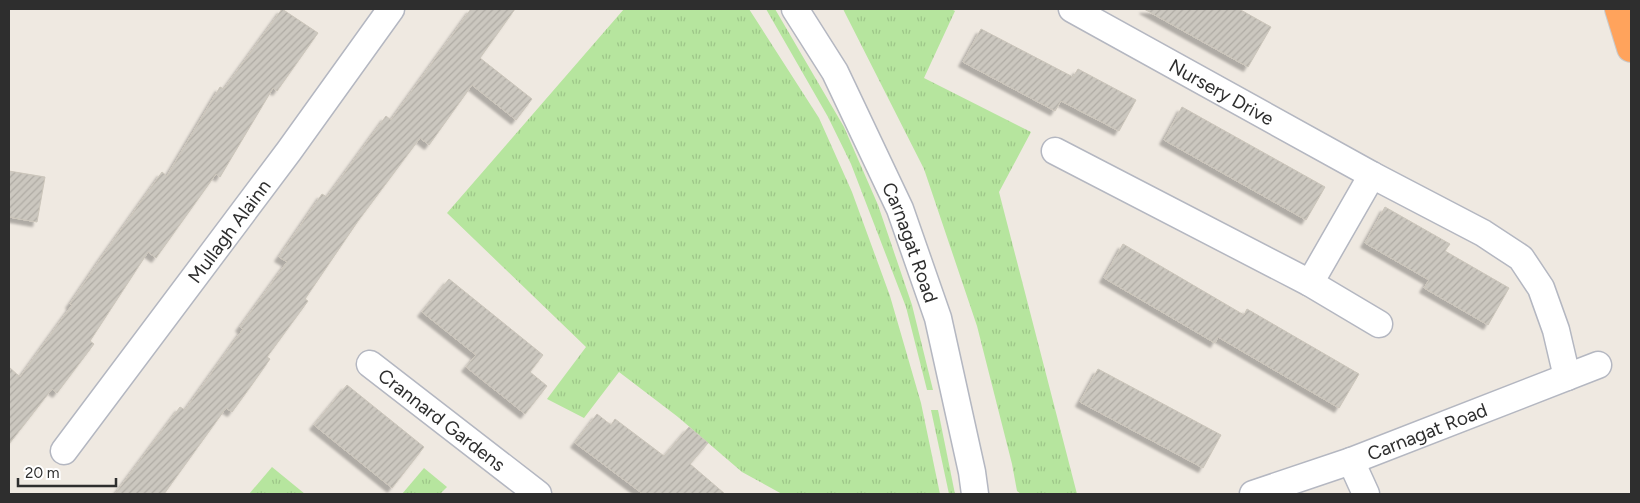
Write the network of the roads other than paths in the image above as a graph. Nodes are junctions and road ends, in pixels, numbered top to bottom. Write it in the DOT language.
graph roads {
  1 [pos="391,9"];
  2 [pos="794,9"];
  3 [pos="1072,9"];
  4 [pos="1619,9"];
  5 [pos="1631,48"];
  6 [pos="1055,151"];
  7 [pos="1372,175"];
  8 [pos="1310,282"];
  9 [pos="1379,324"];
  10 [pos="370,364"];
  11 [pos="1598,365"];
  12 [pos="1567,377"];
  13 [pos="64,451"];
  14 [pos="1351,461"];
  15 [pos="538,494"];
  16 [pos="975,494"];
  17 [pos="1253,494"];
  18 [pos="1366,494"];
  1 -- 13 [label="street, Mullagh Alainn"];
  2 -- 16 [label="street, Carnagat Road"];
  3 -- 7 [label="street, Nursery Drive"];
  4 -- 5 [label="highway"];
  6 -- 8 [label="street"];
  7 -- 8 [label="street"];
  7 -- 12 [label="street, Nursery Drive"];
  8 -- 9 [label="street"];
  10 -- 15 [label="street, Crannard Gardens"];
  11 -- 12 [label="street, Carnagat Road"];
  12 -- 14 [label="street, Carnagat Road"];
  14 -- 17 [label="street, Carnagat Road"];
  14 -- 18 [label="street"];
}
